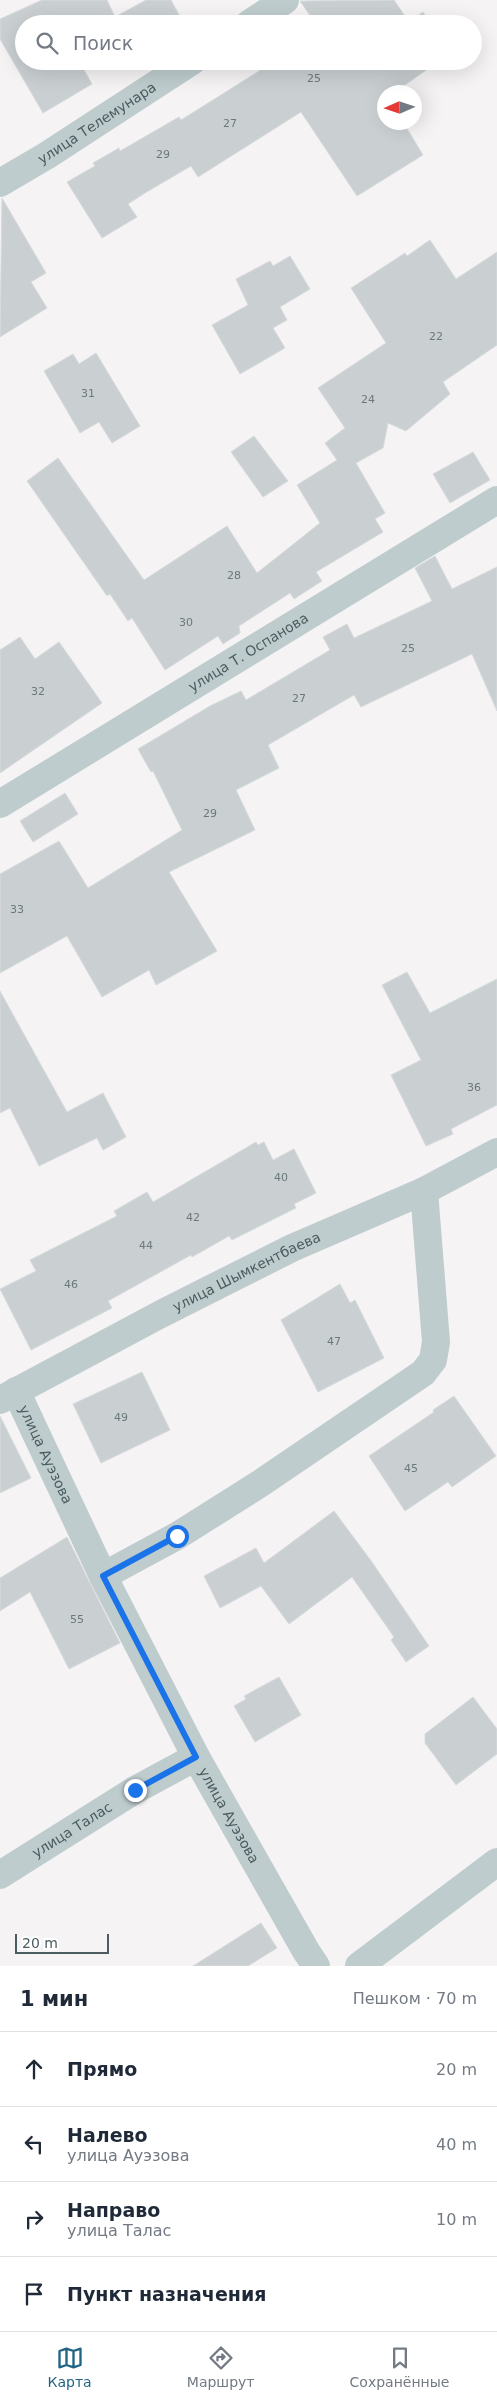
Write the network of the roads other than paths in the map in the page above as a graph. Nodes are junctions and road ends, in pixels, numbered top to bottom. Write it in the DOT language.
graph roads {
  1 [pos="285,0"];
  2 [pos="262,15"];
  3 [pos="178,70"];
  4 [pos="0,182"];
  5 [pos="497,500"];
  6 [pos="0,804"];
  7 [pos="497,1152"];
  8 [pos="424,1191"];
  9 [pos="8,1396"];
  10 [pos="103,1576"];
  11 [pos="196,1757"];
  12 [pos="497,1862"];
  13 [pos="0,1875"];
  14 [pos="316,1966"];
  15 [pos="359,1966"];
  1 -- 2 [label="street"];
  3 -- 4 [label="street, улица Телемунара"];
  5 -- 6 [label="street, улица Т. Оспанова"];
  7 -- 8 [label="street, улица Шымкентбаева"];
  8 -- 9 [label="street, улица Шымкентбаева"];
  8 -- 10 [label="street"];
  9 -- 10 [label="street, улица Ауэзова"];
  10 -- 11 [label="street, улица Ауэзова"];
  11 -- 13 [label="street, улица Талас"];
  11 -- 14 [label="street, улица Ауэзова"];
  12 -- 15 [label="street"];
}
